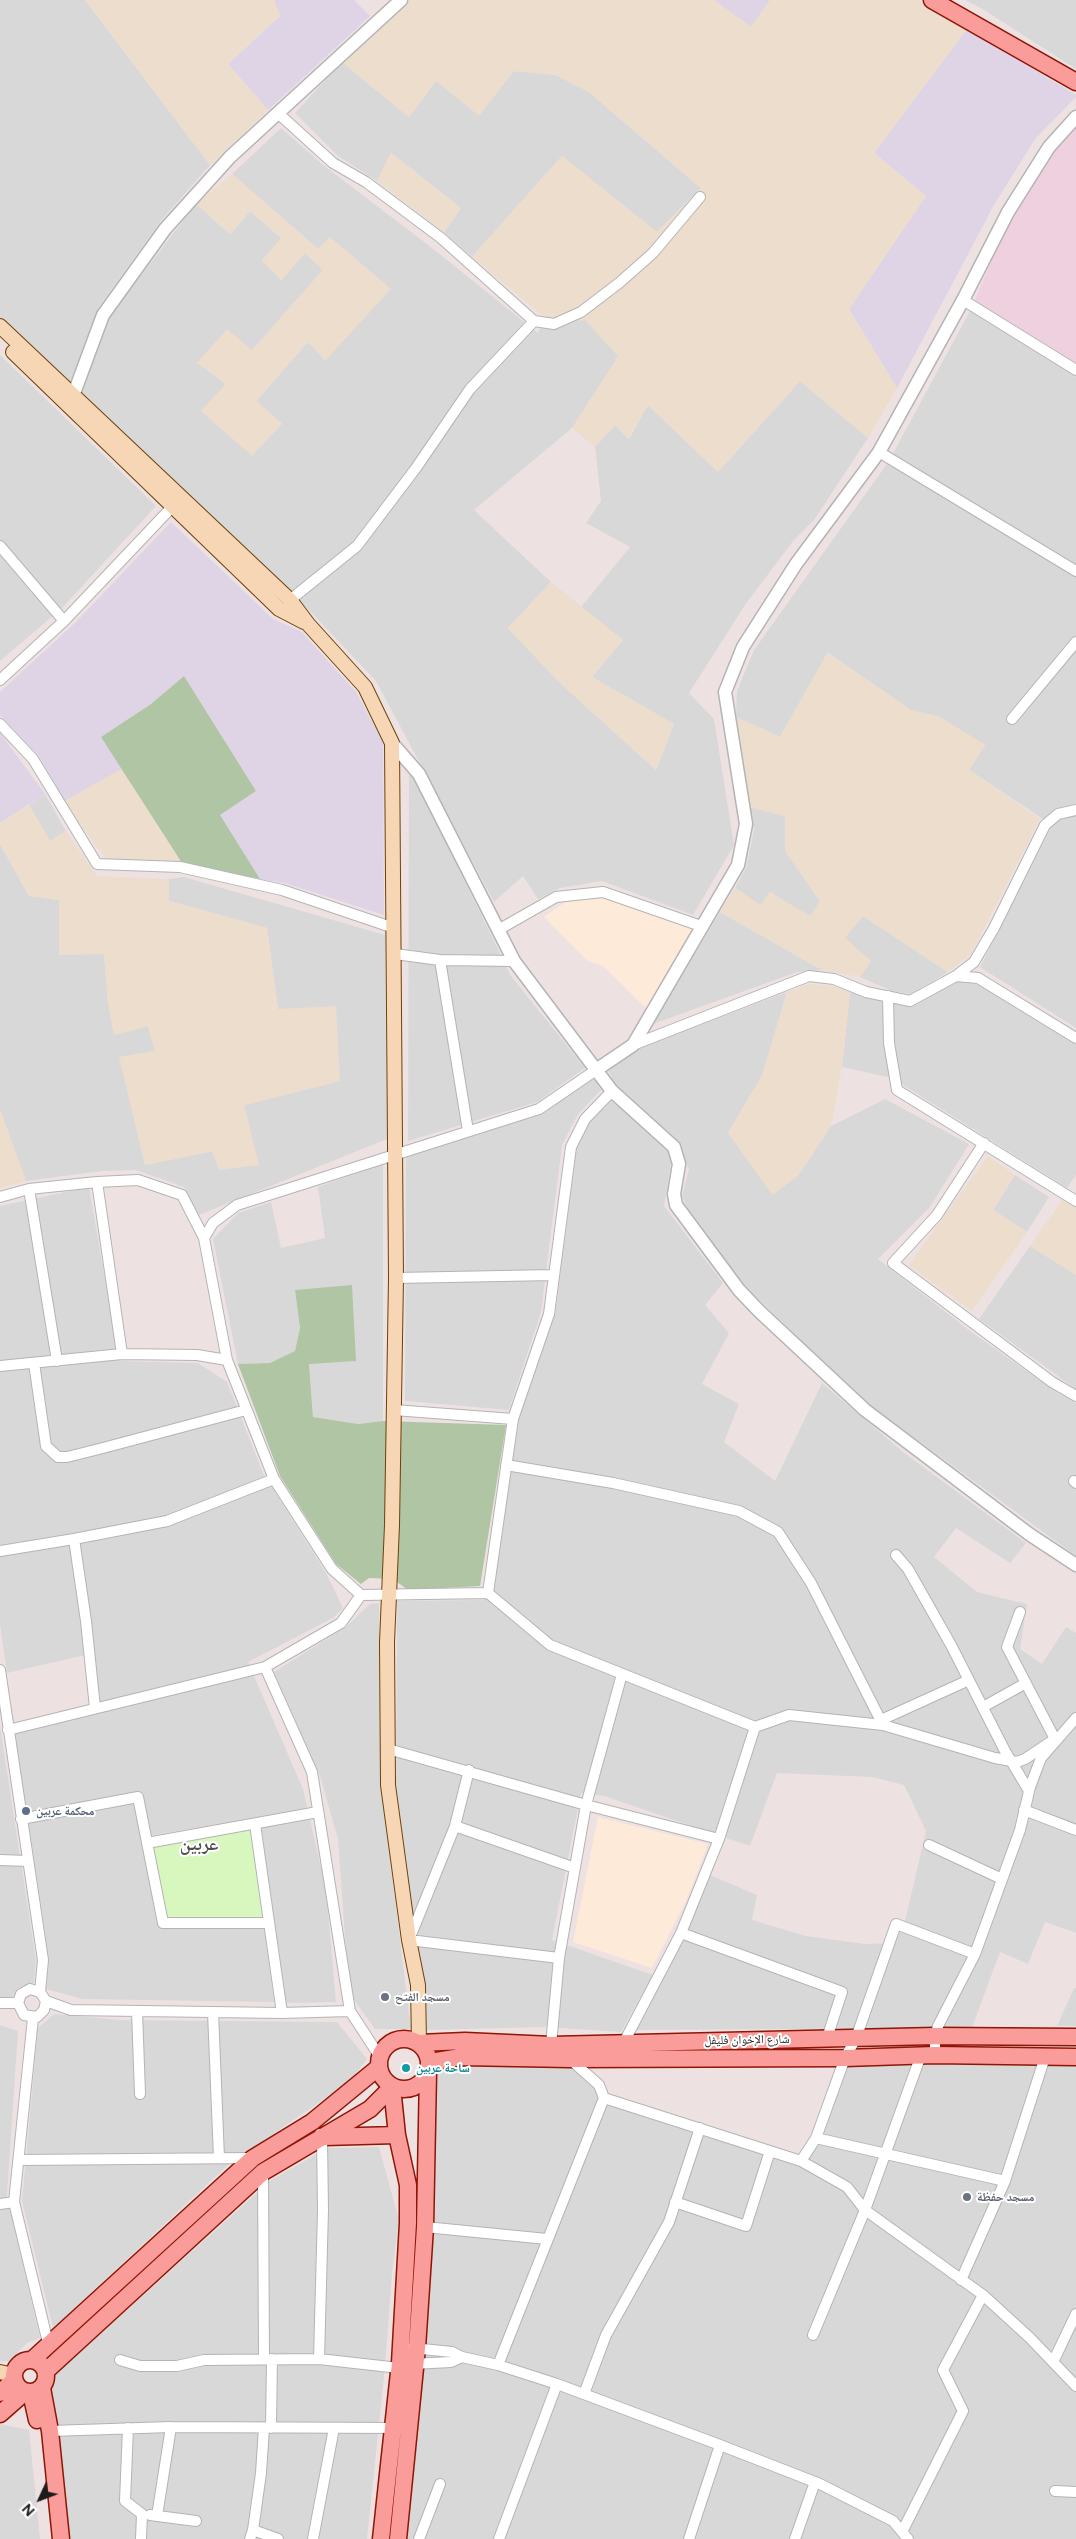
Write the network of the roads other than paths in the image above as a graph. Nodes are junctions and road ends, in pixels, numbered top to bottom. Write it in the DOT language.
graph roads {
  1 [pos="401,0"];
  2 [pos="932,0"];
  3 [pos="1076,82"];
  4 [pos="278,114"];
  5 [pos="1076,117"];
  6 [pos="700,197"];
  7 [pos="963,300"];
  8 [pos="534,321"];
  9 [pos="0,326"];
  10 [pos="0,339"];
  11 [pos="1076,370"];
  12 [pos="71,401"];
  13 [pos="879,452"];
  14 [pos="173,506"];
  15 [pos="0,546"];
  16 [pos="1076,571"];
  17 [pos="290,600"];
  18 [pos="64,621"];
  19 [pos="308,624"];
  20 [pos="1076,642"];
  21 [pos="0,680"];
  22 [pos="1012,719"];
  23 [pos="0,724"];
  24 [pos="392,742"];
  25 [pos="1076,810"];
  26 [pos="701,926"];
  27 [pos="394,928"];
  28 [pos="498,930"];
  29 [pos="395,954"];
  30 [pos="440,960"];
  31 [pos="514,961"];
  32 [pos="956,976"];
  33 [pos="888,996"];
  34 [pos="1076,1038"];
  35 [pos="633,1045"];
  36 [pos="596,1070"];
  37 [pos="612,1091"];
  38 [pos="468,1131"];
  39 [pos="984,1143"];
  40 [pos="396,1153"];
  41 [pos="97,1182"];
  42 [pos="29,1189"];
  43 [pos="0,1197"];
  44 [pos="1076,1201"];
  45 [pos="204,1238"];
  46 [pos="554,1275"];
  47 [pos="396,1278"];
  48 [pos="122,1354"];
  49 [pos="226,1360"];
  50 [pos="57,1361"];
  51 [pos="34,1363"];
  52 [pos="0,1366"];
  53 [pos="1076,1396"];
  54 [pos="246,1410"];
  55 [pos="394,1410"];
  56 [pos="513,1419"];
  57 [pos="506,1465"];
  58 [pos="274,1479"];
  59 [pos="74,1540"];
  60 [pos="0,1551"];
  61 [pos="896,1555"];
  62 [pos="1076,1565"];
  63 [pos="488,1593"];
  64 [pos="361,1595"];
  65 [pos="389,1595"];
  66 [pos="1020,1612"];
  67 [pos="265,1667"];
  68 [pos="0,1670"];
  69 [pos="622,1674"];
  70 [pos="970,1680"];
  71 [pos="1026,1682"];
  72 [pos="983,1707"];
  73 [pos="95,1708"];
  74 [pos="1076,1718"];
  75 [pos="882,1723"];
  76 [pos="755,1727"];
  77 [pos="8,1730"];
  78 [pos="1055,1739"];
  79 [pos="388,1749"];
  80 [pos="1012,1760"];
  81 [pos="469,1770"];
  82 [pos="1029,1791"];
  83 [pos="586,1805"];
  84 [pos="1024,1810"];
  85 [pos="318,1812"];
  86 [pos="21,1819"];
  87 [pos="255,1824"];
  88 [pos="455,1826"];
  89 [pos="1076,1830"];
  90 [pos="719,1839"];
  91 [pos="147,1842"];
  92 [pos="929,1845"];
  93 [pos="0,1860"];
  94 [pos="28,1861"];
  95 [pos="575,1868"];
  96 [pos="1002,1879"];
  97 [pos="269,1923"];
  98 [pos="681,1933"];
  99 [pos="408,1940"];
  100 [pos="975,1954"];
  101 [pos="559,1958"];
  102 [pos="43,1996"];
  103 [pos="0,2002"];
  104 [pos="18,2003"];
  105 [pos="137,2011"];
  106 [pos="350,2011"];
  107 [pos="213,2012"];
  108 [pos="282,2014"];
  109 [pos="33,2018"];
  110 [pos="935,2036"];
  111 [pos="1076,2037"];
  112 [pos="827,2038"];
  113 [pos="856,2038"];
  114 [pos="419,2043"];
  115 [pos="624,2044"];
  116 [pos="551,2045"];
  117 [pos="928,2055"];
  118 [pos="1045,2057"];
  119 [pos="1076,2057"];
  120 [pos="845,2058"];
  121 [pos="570,2059"];
  122 [pos="379,2062"];
  123 [pos="429,2068"];
  124 [pos="392,2087"];
  125 [pos="140,2094"];
  126 [pos="604,2098"];
  127 [pos="312,2122"];
  128 [pos="700,2128"];
  129 [pos="396,2135"];
  130 [pos="322,2137"];
  131 [pos="816,2138"];
  132 [pos="770,2151"];
  133 [pos="886,2154"];
  134 [pos="219,2158"];
  135 [pos="254,2158"];
  136 [pos="19,2160"];
  137 [pos="801,2161"];
  138 [pos="263,2172"];
  139 [pos="1005,2181"];
  140 [pos="14,2202"];
  141 [pos="675,2202"];
  142 [pos="0,2204"];
  143 [pos="866,2210"];
  144 [pos="425,2227"];
  145 [pos="547,2239"];
  146 [pos="961,2280"];
  147 [pos="982,2295"];
  148 [pos="1076,2314"];
  149 [pos="813,2335"];
  150 [pos="49,2347"];
  151 [pos="462,2356"];
  152 [pos="406,2358"];
  153 [pos="268,2359"];
  154 [pos="32,2360"];
  155 [pos="120,2360"];
  156 [pos="318,2360"];
  157 [pos="1053,2362"];
  158 [pos="498,2365"];
  159 [pos="46,2371"];
  160 [pos="21,2383"];
  161 [pos="558,2384"];
  162 [pos="1076,2386"];
  163 [pos="0,2393"];
  164 [pos="584,2394"];
  165 [pos="0,2414"];
  166 [pos="171,2427"];
  167 [pos="128,2428"];
  168 [pos="267,2428"];
  169 [pos="334,2428"];
  170 [pos="401,2428"];
  171 [pos="50,2431"];
  172 [pos="720,2445"];
  173 [pos="815,2482"];
  174 [pos="440,2484"];
  175 [pos="1055,2491"];
  176 [pos="1076,2492"];
  177 [pos="142,2514"];
  178 [pos="157,2516"];
  179 [pos="196,2521"];
  180 [pos="252,2535"];
  181 [pos="905,2536"];
  182 [pos="50,2539"];
  183 [pos="61,2539"];
  184 [pos="141,2539"];
  185 [pos="278,2539"];
  186 [pos="313,2539"];
  187 [pos="381,2539"];
  188 [pos="398,2539"];
  189 [pos="419,2539"];
  190 [pos="498,2539"];
  191 [pos="689,2539"];
  192 [pos="795,2539"];
  1 -- 4 [label="street"];
  2 -- 3 [label="main road"];
  4 -- 8 [label="street"];
  4 -- 12 [label="street"];
  5 -- 7 [label="street"];
  6 -- 8 [label="street"];
  7 -- 11 [label="street"];
  7 -- 13 [label="street"];
  8 -- 17 [label="street"];
  9 -- 12 [label="main road"];
  10 -- 12 [label="main road"];
  12 -- 14 [label="main road"];
  12 -- 17 [label="main road"];
  13 -- 16 [label="street"];
  13 -- 26 [label="street"];
  14 -- 18 [label="street"];
  14 -- 19 [label="main road"];
  15 -- 18 [label="street"];
  17 -- 19 [label="main road"];
  18 -- 21 [label="street"];
  19 -- 24 [label="main road"];
  20 -- 22 [label="street"];
  23 -- 27 [label="street"];
  24 -- 27 [label="main road"];
  24 -- 28 [label="street"];
  25 -- 32 [label="street"];
  26 -- 28 [label="street"];
  26 -- 35 [label="street"];
  27 -- 29 [label="main road"];
  28 -- 31 [label="street"];
  29 -- 30 [label="street"];
  29 -- 40 [label="main road"];
  30 -- 31 [label="street"];
  30 -- 38 [label="street"];
  31 -- 36 [label="street"];
  32 -- 33 [label="street"];
  32 -- 34 [label="street"];
  33 -- 35 [label="street"];
  33 -- 39 [label="street"];
  35 -- 36 [label="street"];
  36 -- 37 [label="street"];
  36 -- 38 [label="street"];
  37 -- 46 [label="street"];
  37 -- 62 [label="street"];
  38 -- 40 [label="street"];
  39 -- 44 [label="street"];
  39 -- 53 [label="street"];
  40 -- 45 [label="street"];
  40 -- 47 [label="main road"];
  41 -- 42 [label="street"];
  41 -- 45 [label="street"];
  41 -- 48 [label="street"];
  42 -- 43 [label="street"];
  42 -- 50 [label="street"];
  45 -- 49 [label="street"];
  46 -- 47 [label="street"];
  46 -- 56 [label="street"];
  47 -- 55 [label="main road"];
  48 -- 49 [label="street"];
  48 -- 50 [label="street"];
  49 -- 54 [label="street"];
  50 -- 51 [label="street"];
  51 -- 52 [label="street"];
  51 -- 54 [label="street"];
  54 -- 58 [label="street"];
  55 -- 56 [label="street"];
  55 -- 65 [label="main road"];
  56 -- 57 [label="street"];
  57 -- 63 [label="street"];
  57 -- 75 [label="street"];
  58 -- 59 [label="street"];
  58 -- 64 [label="street"];
  59 -- 60 [label="street"];
  59 -- 73 [label="street"];
  61 -- 70 [label="street"];
  63 -- 65 [label="street"];
  63 -- 69 [label="street"];
  64 -- 65 [label="street"];
  64 -- 67 [label="street"];
  65 -- 79 [label="main road"];
  66 -- 71 [label="street"];
  67 -- 73 [label="street"];
  67 -- 85 [label="street"];
  68 -- 77 [label="street"];
  69 -- 76 [label="street"];
  69 -- 83 [label="street"];
  70 -- 72 [label="street"];
  70 -- 75 [label="street"];
  71 -- 72 [label="street"];
  71 -- 78 [label="street"];
  72 -- 80 [label="street"];
  73 -- 77 [label="street"];
  74 -- 78 [label="street"];
  75 -- 76 [label="street"];
  75 -- 80 [label="street"];
  76 -- 90 [label="street"];
  77 -- 86 [label="street"];
  78 -- 80 [label="street"];
  78 -- 82 [label="street"];
  79 -- 81 [label="street"];
  79 -- 99 [label="main road"];
  80 -- 82 [label="street"];
  81 -- 83 [label="street"];
  81 -- 88 [label="street"];
  82 -- 84 [label="street"];
  83 -- 90 [label="street"];
  83 -- 95 [label="street"];
  84 -- 89 [label="street"];
  84 -- 96 [label="street"];
  85 -- 87 [label="street"];
  85 -- 106 [label="street"];
  86 -- 91 [label="street"];
  86 -- 94 [label="street"];
  87 -- 91 [label="street"];
  87 -- 97 [label="street"];
  88 -- 95 [label="street"];
  88 -- 99 [label="street"];
  90 -- 98 [label="street"];
  91 -- 97 [label="street"];
  92 -- 96 [label="street"];
  93 -- 94 [label="street"];
  94 -- 102 [label="street"];
  95 -- 101 [label="street"];
  96 -- 100 [label="street"];
  97 -- 108 [label="street"];
  98 -- 112 [label="street"];
  98 -- 115 [label="street"];
  99 -- 101 [label="street"];
  99 -- 114 [label="main road"];
  100 -- 110 [label="street"];
  100 -- 113 [label="street"];
  101 -- 116 [label="street"];
  102 -- 104 [label="street"];
  102 -- 105 [label="street"];
  102 -- 109 [label="street"];
  103 -- 104 [label="street"];
  104 -- 109 [label="street"];
  105 -- 107 [label="street"];
  105 -- 125 [label="street"];
  106 -- 108 [label="street"];
  106 -- 122 [label="street"];
  107 -- 108 [label="street"];
  107 -- 134 [label="street"];
  109 -- 136 [label="street"];
  110 -- 111 [label="main road, شارع الإخوان فليفل"];
  110 -- 113 [label="main road, شارع الإخوان فليفل"];
  110 -- 117 [label="street"];
  112 -- 113 [label="main road, شارع الإخوان فليفل"];
  112 -- 115 [label="main road, شارع الإخوان فليفل"];
  113 -- 120 [label="street"];
  114 -- 116 [label="main road, شارع الإخوان فليفل"];
  114 -- 122 [label="main road"];
  114 -- 123 [label="main road"];
  115 -- 116 [label="main road, شارع الإخوان فليفل"];
  117 -- 118 [label="main road, شارع الإخوان فليفل"];
  117 -- 120 [label="main road, شارع الإخوان فليفل"];
  117 -- 133 [label="street"];
  118 -- 119 [label="main road, شارع الإخوان فليفل"];
  118 -- 139 [label="street"];
  120 -- 121 [label="main road, شارع الإخوان فليفل"];
  120 -- 131 [label="street"];
  121 -- 123 [label="main road, شارع الإخوان فليفل"];
  121 -- 126 [label="street"];
  122 -- 124 [label="main road"];
  122 -- 127 [label="main road"];
  123 -- 124 [label="main road"];
  123 -- 144 [label="main road"];
  124 -- 129 [label="main road"];
  124 -- 130 [label="main road"];
  126 -- 128 [label="street"];
  126 -- 145 [label="street"];
  127 -- 130 [label="street"];
  127 -- 135 [label="main road"];
  128 -- 132 [label="street"];
  128 -- 141 [label="street"];
  129 -- 130 [label="main road"];
  129 -- 152 [label="main road"];
  130 -- 138 [label="main road"];
  130 -- 156 [label="street"];
  131 -- 133 [label="street"];
  131 -- 137 [label="street"];
  132 -- 137 [label="street"];
  132 -- 141 [label="street"];
  133 -- 139 [label="street"];
  133 -- 143 [label="street"];
  134 -- 135 [label="street"];
  134 -- 136 [label="street"];
  135 -- 150 [label="main road"];
  136 -- 140 [label="street"];
  137 -- 143 [label="street"];
  138 -- 153 [label="street"];
  138 -- 159 [label="main road"];
  139 -- 146 [label="street"];
  140 -- 142 [label="street"];
  140 -- 150 [label="street"];
  141 -- 164 [label="street"];
  143 -- 146 [label="street"];
  143 -- 149 [label="street"];
  144 -- 145 [label="street"];
  144 -- 152 [label="main road"];
  145 -- 158 [label="street"];
  146 -- 147 [label="street"];
  147 -- 157 [label="street"];
  147 -- 181 [label="street"];
  148 -- 157 [label="street"];
  150 -- 154 [label="main road"];
  151 -- 152 [label="street"];
  151 -- 152 [label="street"];
  151 -- 158 [label="street"];
  152 -- 156 [label="street"];
  152 -- 170 [label="main road"];
  153 -- 155 [label="street"];
  153 -- 156 [label="street"];
  153 -- 168 [label="street"];
  154 -- 159 [label="main road"];
  154 -- 160 [label="main road"];
  157 -- 162 [label="street"];
  158 -- 161 [label="street"];
  159 -- 160 [label="main road"];
  160 -- 163 [label="main road"];
  160 -- 165 [label="main road"];
  160 -- 171 [label="main road"];
  160 -- 182 [label="main road"];
  161 -- 164 [label="street"];
  161 -- 190 [label="street"];
  164 -- 172 [label="street"];
  166 -- 167 [label="street"];
  166 -- 168 [label="street"];
  166 -- 178 [label="street"];
  167 -- 171 [label="street"];
  167 -- 177 [label="street"];
  168 -- 169 [label="street"];
  168 -- 180 [label="street"];
  169 -- 170 [label="street"];
  169 -- 186 [label="street"];
  170 -- 187 [label="main road"];
  170 -- 188 [label="main road"];
  171 -- 183 [label="main road"];
  172 -- 173 [label="street"];
  172 -- 191 [label="street"];
  173 -- 181 [label="street"];
  173 -- 192 [label="street"];
  174 -- 189 [label="street"];
  175 -- 176 [label="street"];
  177 -- 178 [label="street"];
  177 -- 184 [label="street"];
  178 -- 179 [label="street"];
  180 -- 185 [label="street"];
}
